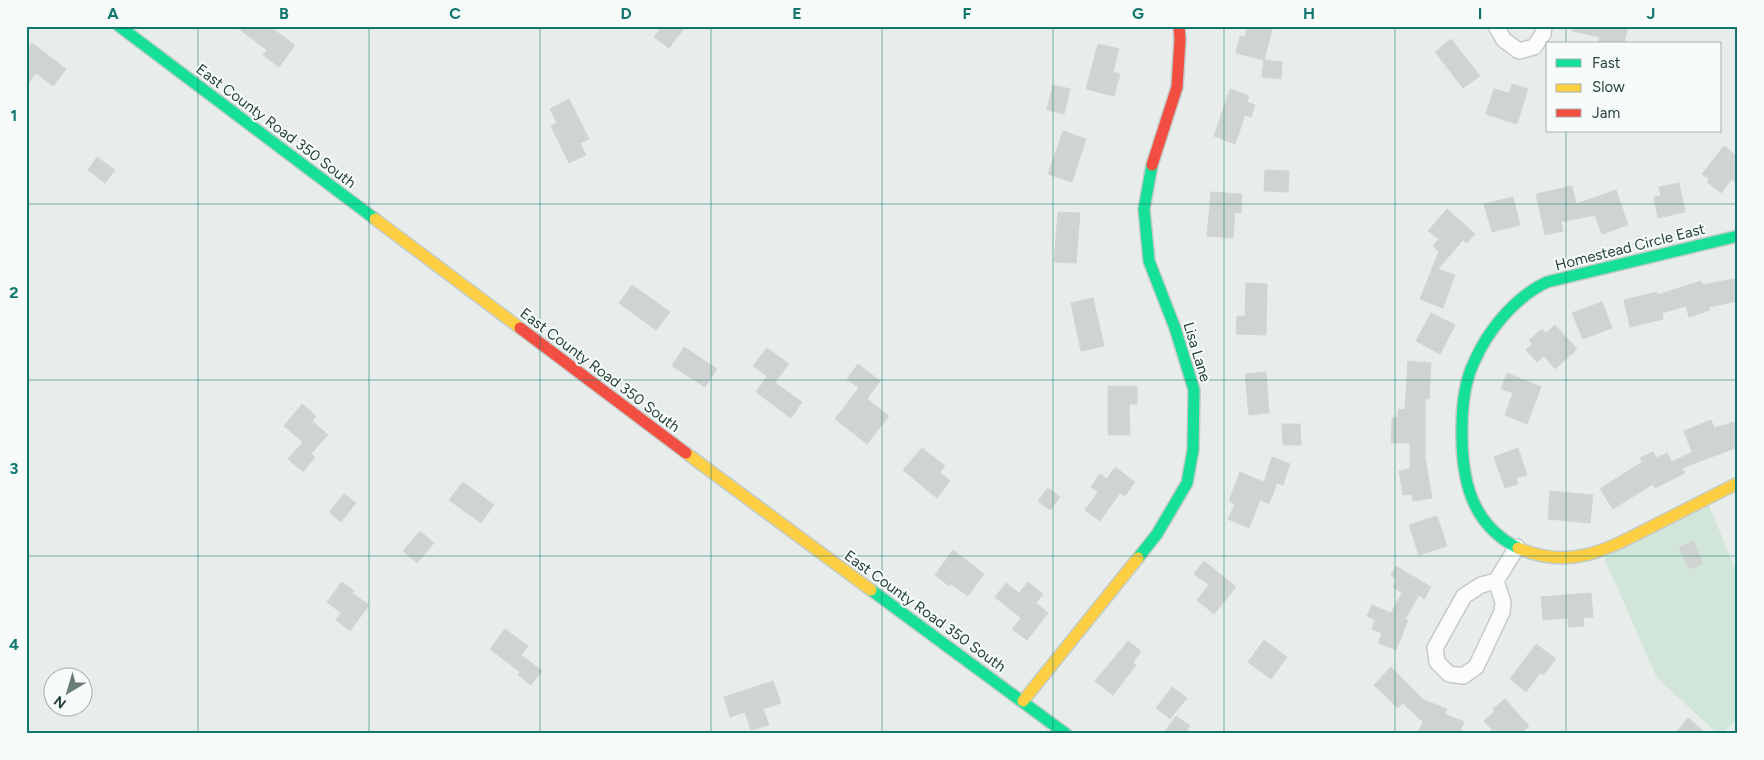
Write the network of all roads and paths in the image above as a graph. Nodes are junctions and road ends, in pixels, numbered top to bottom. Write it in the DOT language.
graph roads {
  1 [pos="119,26"];
  2 [pos="1179,26"];
  3 [pos="1496,26"];
  4 [pos="1544,26"];
  5 [pos="1738,236"];
  6 [pos="1738,483"];
  7 [pos="1517,548"];
  8 [pos="1496,581"];
  9 [pos="1023,701"];
  10 [pos="1066,734"];
  1 -- 9 [label="street, East County Road 350 South"];
  2 -- 9 [label="street, Lisa Lane"];
  3 -- 4 [label="street"];
  5 -- 7 [label="street, Homestead Circle East"];
  6 -- 7 [label="street, Homestead Circle East"];
  7 -- 8 [label="street"];
  8 -- 8 [label="street"];
  9 -- 10 [label="street, East County Road 350 South"];
}
